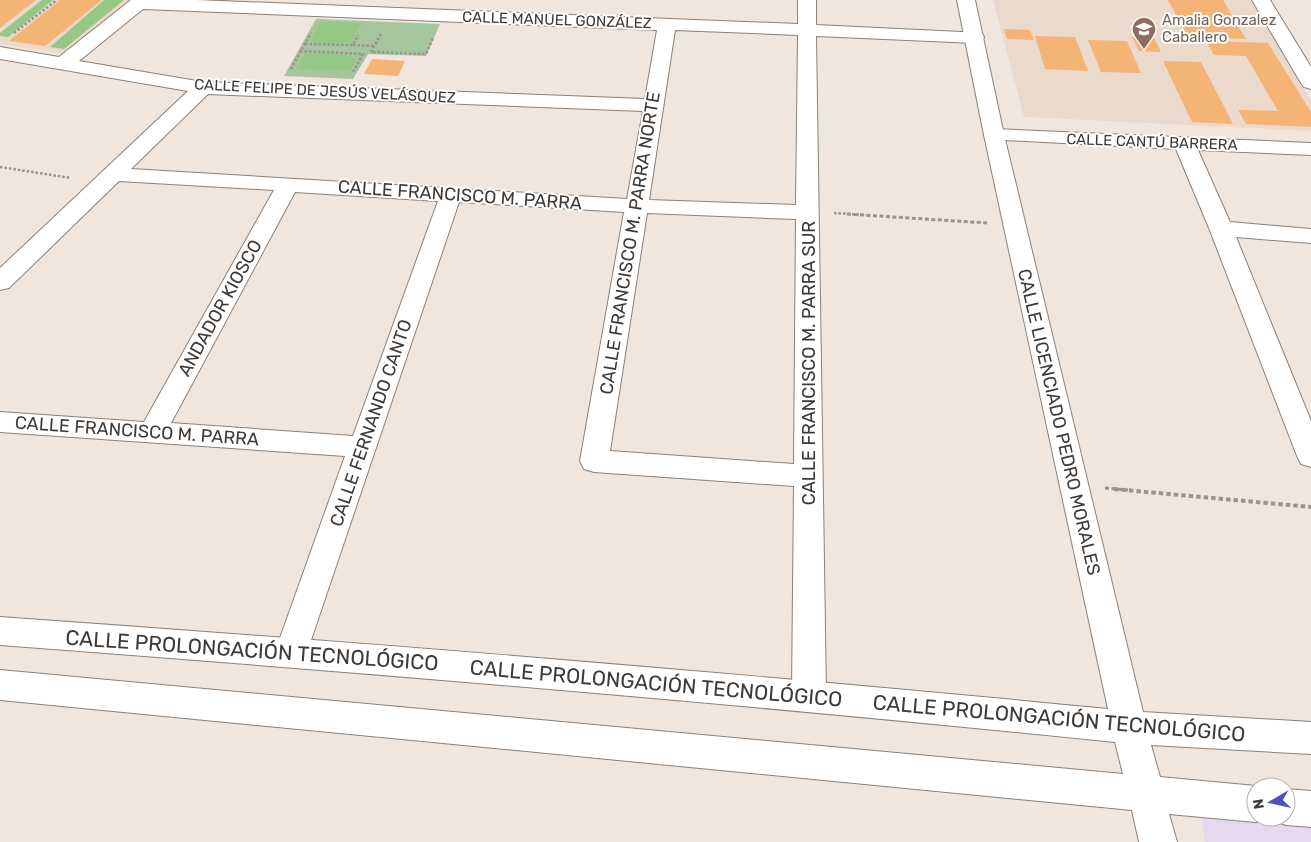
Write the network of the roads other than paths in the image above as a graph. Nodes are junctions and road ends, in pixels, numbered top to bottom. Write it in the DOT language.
graph roads {
  1 [pos="526,0"];
  2 [pos="807,0"];
  3 [pos="966,0"];
  4 [pos="1261,0"];
  5 [pos="140,2"];
  6 [pos="520,19"];
  7 [pos="667,25"];
  8 [pos="808,30"];
  9 [pos="975,37"];
  10 [pos="1302,52"];
  11 [pos="0,53"];
  12 [pos="64,63"];
  13 [pos="1311,83"];
  14 [pos="203,88"];
  15 [pos="653,105"];
  16 [pos="994,135"];
  17 [pos="1184,143"];
  18 [pos="1311,149"];
  19 [pos="108,178"];
  20 [pos="288,185"];
  21 [pos="452,194"];
  22 [pos="636,206"];
  23 [pos="808,212"];
  24 [pos="1221,228"];
  25 [pos="1311,236"];
  26 [pos="0,282"];
  27 [pos="0,422"];
  28 [pos="152,432"];
  29 [pos="363,447"];
  30 [pos="1311,456"];
  31 [pos="809,476"];
  32 [pos="0,632"];
  33 [pos="291,652"];
  34 [pos="0,685"];
  35 [pos="809,695"];
  36 [pos="1128,727"];
  37 [pos="1311,738"];
  38 [pos="1144,795"];
  39 [pos="1246,803"];
  40 [pos="1296,808"];
  41 [pos="1311,809"];
  42 [pos="1158,842"];
  1 -- 6 [label="street"];
  2 -- 8 [label="street, CALLE FRANCISCO M. PARRA SUR"];
  3 -- 9 [label="street, CALLE LICENCIADO PEDRO MORALES"];
  4 -- 10 [label="street"];
  5 -- 6 [label="street, CALLE MANUEL GONZÁLEZ"];
  5 -- 12 [label="street"];
  6 -- 7 [label="street, CALLE MANUEL GONZÁLEZ"];
  7 -- 8 [label="street, CALLE MANUEL GONZÁLEZ"];
  7 -- 15 [label="street, CALLE FRANCISCO M. PARRA NORTE"];
  8 -- 9 [label="street, CALLE MANUEL GONZÁLEZ"];
  8 -- 23 [label="street, CALLE FRANCISCO M. PARRA SUR"];
  9 -- 16 [label="street, CALLE LICENCIADO PEDRO MORALES"];
  10 -- 13 [label="street"];
  11 -- 12 [label="street, CALLE FELIPE DE JESÚS VELÁSQUEZ"];
  12 -- 14 [label="street, CALLE FELIPE DE JESÚS VELÁSQUEZ"];
  14 -- 15 [label="street, CALLE FELIPE DE JESÚS VELÁSQUEZ"];
  14 -- 19 [label="street"];
  15 -- 22 [label="street, CALLE FRANCISCO M. PARRA NORTE"];
  16 -- 17 [label="street, CALLE CANTÚ BARRERA"];
  16 -- 36 [label="street, CALLE LICENCIADO PEDRO MORALES"];
  17 -- 18 [label="street, CALLE CANTÚ BARRERA"];
  17 -- 24 [label="street"];
  19 -- 20 [label="street, CALLE FRANCISCO M. PARRA"];
  19 -- 26 [label="street"];
  20 -- 21 [label="street, CALLE FRANCISCO M. PARRA"];
  20 -- 28 [label="street, ANDADOR KIOSCO"];
  21 -- 22 [label="street, CALLE FRANCISCO M. PARRA"];
  21 -- 29 [label="street, CALLE FERNANDO CANTO"];
  22 -- 23 [label="street, CALLE FRANCISCO M. PARRA"];
  22 -- 31 [label="street, CALLE FRANCISCO M. PARRA NORTE"];
  23 -- 31 [label="street, CALLE FRANCISCO M. PARRA SUR"];
  24 -- 25 [label="street"];
  24 -- 30 [label="street"];
  27 -- 28 [label="street, CALLE FRANCISCO M. PARRA"];
  28 -- 29 [label="street, CALLE FRANCISCO M. PARRA"];
  29 -- 33 [label="street, CALLE FERNANDO CANTO"];
  31 -- 35 [label="street, CALLE FRANCISCO M. PARRA SUR"];
  32 -- 33 [label="street, CALLE PROLONGACIÓN TECNOLÓGICO"];
  33 -- 35 [label="street, CALLE PROLONGACIÓN TECNOLÓGICO"];
  34 -- 38 [label="street"];
  35 -- 36 [label="street, CALLE PROLONGACIÓN TECNOLÓGICO"];
  36 -- 37 [label="street, CALLE PROLONGACIÓN TECNOLÓGICO"];
  36 -- 38 [label="street, CALLE LICENCIADO PEDRO MORALES"];
  38 -- 39 [label="street"];
  38 -- 42 [label="street, CALLE LICENCIADO PEDRO MORALES"];
  40 -- 41 [label="street"];
}
